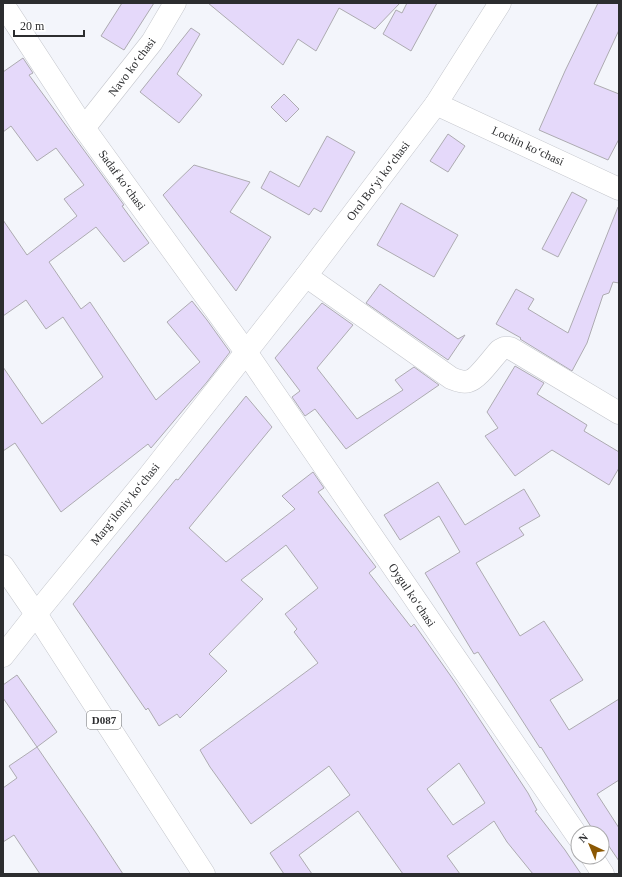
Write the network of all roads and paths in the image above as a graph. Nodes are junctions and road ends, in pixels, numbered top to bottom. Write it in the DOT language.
graph roads {
  1 [pos="175,3"];
  2 [pos="500,3"];
  3 [pos="3,4"];
  4 [pos="436,104"];
  5 [pos="84,128"];
  6 [pos="619,189"];
  7 [pos="306,276"];
  8 [pos="246,352"];
  9 [pos="619,413"];
  10 [pos="3,566"];
  11 [pos="36,614"];
  12 [pos="3,656"];
  13 [pos="570,825"];
  14 [pos="598,865"];
  15 [pos="204,874"];
  16 [pos="604,874"];
  1 -- 5 [label="street, Navo koʻchasi"];
  2 -- 4 [label="street, Orol Boʻyi koʻchasi"];
  3 -- 5 [label="street, Sadaf koʻchasi"];
  4 -- 6 [label="street, Lochin koʻchasi"];
  4 -- 7 [label="street, Orol Boʻyi koʻchasi"];
  5 -- 8 [label="street, Sadaf koʻchasi"];
  7 -- 8 [label="street, Orol Boʻyi koʻchasi"];
  7 -- 9 [label="street"];
  8 -- 11 [label="street, Margʻiloniy koʻchasi"];
  8 -- 13 [label="street, Oygul koʻchasi"];
  10 -- 11 [label="street, D087"];
  11 -- 12 [label="street, Margʻiloniy koʻchasi"];
  11 -- 15 [label="street, D087"];
  14 -- 16 [label="street"];
}
